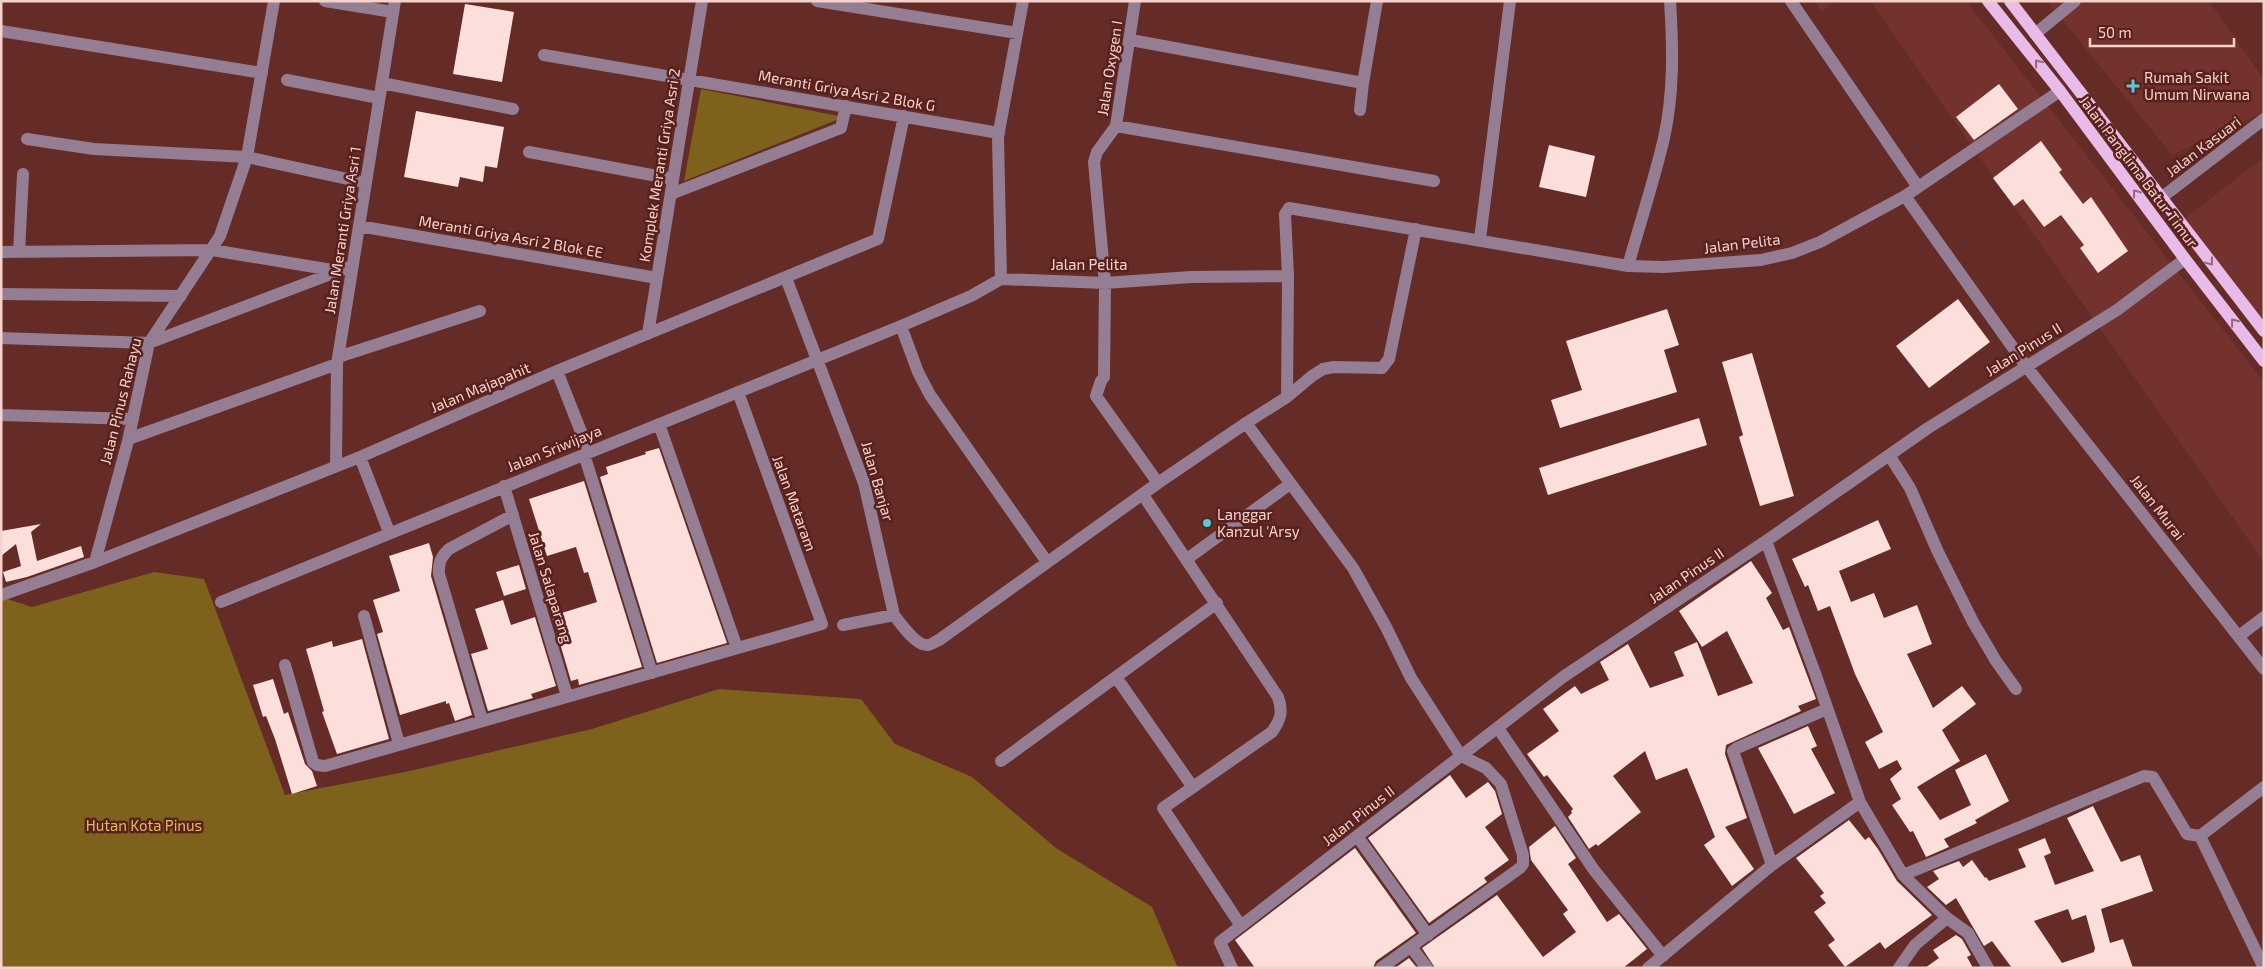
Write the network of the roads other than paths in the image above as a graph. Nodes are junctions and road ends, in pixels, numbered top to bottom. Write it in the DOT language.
graph roads {
  1 [pos="274,1"];
  2 [pos="324,1"];
  3 [pos="702,1"];
  4 [pos="817,1"];
  5 [pos="1023,1"];
  6 [pos="1135,1"];
  7 [pos="1377,1"];
  8 [pos="1510,1"];
  9 [pos="1670,1"];
  10 [pos="1791,1"];
  11 [pos="1988,1"];
  12 [pos="2010,1"];
  13 [pos="2075,1"];
  14 [pos="394,7"];
  15 [pos="1,31"];
  16 [pos="1017,33"];
  17 [pos="2035,34"];
  18 [pos="1131,40"];
  19 [pos="544,55"];
  20 [pos="262,73"];
  21 [pos="689,79"];
  22 [pos="287,80"];
  23 [pos="382,83"];
  24 [pos="1363,83"];
  25 [pos="2060,91"];
  26 [pos="379,98"];
  27 [pos="846,106"];
  28 [pos="512,109"];
  29 [pos="1360,110"];
  30 [pos="904,116"];
  31 [pos="2264,119"];
  32 [pos="1116,126"];
  33 [pos="999,133"];
  34 [pos="27,139"];
  35 [pos="529,152"];
  36 [pos="247,157"];
  37 [pos="24,174"];
  38 [pos="673,179"];
  39 [pos="1434,181"];
  40 [pos="366,183"];
  41 [pos="1918,187"];
  42 [pos="670,194"];
  43 [pos="1905,196"];
  44 [pos="2161,198"];
  45 [pos="359,226"];
  46 [pos="1416,229"];
  47 [pos="1480,239"];
  48 [pos="212,250"];
  49 [pos="1,252"];
  50 [pos="19,252"];
  51 [pos="2185,259"];
  52 [pos="352,266"];
  53 [pos="1628,266"];
  54 [pos="338,271"];
  55 [pos="1288,276"];
  56 [pos="657,278"];
  57 [pos="786,278"];
  58 [pos="1002,279"];
  59 [pos="1105,283"];
  60 [pos="1,294"];
  61 [pos="181,296"];
  62 [pos="480,312"];
  63 [pos="901,326"];
  64 [pos="2264,331"];
  65 [pos="648,334"];
  66 [pos="1,338"];
  67 [pos="149,343"];
  68 [pos="819,359"];
  69 [pos="337,360"];
  70 [pos="2264,361"];
  71 [pos="2026,366"];
  72 [pos="558,371"];
  73 [pos="738,392"];
  74 [pos="1287,397"];
  75 [pos="1,415"];
  76 [pos="133,419"];
  77 [pos="1246,423"];
  78 [pos="659,424"];
  79 [pos="128,441"];
  80 [pos="587,453"];
  81 [pos="1889,455"];
  82 [pos="360,457"];
  83 [pos="336,466"];
  84 [pos="1158,483"];
  85 [pos="1290,484"];
  86 [pos="504,486"];
  87 [pos="1144,495"];
  88 [pos="513,515"];
  89 [pos="389,532"];
  90 [pos="1766,541"];
  91 [pos="1187,559"];
  92 [pos="95,562"];
  93 [pos="1047,562"];
  94 [pos="1,595"];
  95 [pos="221,602"];
  96 [pos="1217,603"];
  97 [pos="894,615"];
  98 [pos="364,616"];
  99 [pos="2264,617"];
  100 [pos="843,625"];
  101 [pos="2239,636"];
  102 [pos="737,648"];
  103 [pos="286,665"];
  104 [pos="2264,669"];
  105 [pos="652,672"];
  106 [pos="1116,677"];
  107 [pos="2016,689"];
  108 [pos="567,696"];
  109 [pos="1828,708"];
  110 [pos="482,720"];
  111 [pos="1498,728"];
  112 [pos="399,744"];
  113 [pos="1461,756"];
  114 [pos="1001,761"];
  115 [pos="1192,786"];
  116 [pos="2264,787"];
  117 [pos="1860,802"];
  118 [pos="1357,836"];
  119 [pos="2200,836"];
  120 [pos="1772,865"];
  121 [pos="1904,875"];
  122 [pos="1947,918"];
  123 [pos="1240,926"];
  124 [pos="1428,935"];
  125 [pos="1411,947"];
  126 [pos="1663,956"];
  127 [pos="1232,968"];
  128 [pos="1382,968"];
  129 [pos="1427,968"];
  130 [pos="1648,968"];
  131 [pos="1899,968"];
  132 [pos="1988,968"];
  133 [pos="2264,968"];
  1 -- 20 [label="street, Jalan Pinus Rahayu"];
  2 -- 14 [label="street"];
  3 -- 21 [label="street, Komplek Meranti Griya Asri 2"];
  4 -- 16 [label="street"];
  5 -- 16 [label="street"];
  6 -- 18 [label="street, Jalan Oxygen I"];
  7 -- 24 [label="street"];
  8 -- 47 [label="street"];
  9 -- 53 [label="street"];
  10 -- 41 [label="street"];
  25 -- 11 [label="main road, Jalan Panglima Batur Timur, one-way"];
  12 -- 17 [label="main road, Jalan Panglima Batur Timur"];
  13 -- 17 [label="street"];
  14 -- 23 [label="street, Jalan Meranti Griya Asri 1"];
  15 -- 20 [label="street"];
  16 -- 33 [label="street"];
  17 -- 44 [label="main road, Jalan Panglima Batur Timur"];
  18 -- 24 [label="street"];
  18 -- 32 [label="street, Jalan Oxygen I"];
  19 -- 21 [label="street, Meranti Griya Asri 2 Blok G"];
  20 -- 36 [label="street, Jalan Pinus Rahayu"];
  21 -- 27 [label="street, Meranti Griya Asri 2 Blok G"];
  21 -- 38 [label="street, Komplek Meranti Griya Asri 2"];
  22 -- 26 [label="street"];
  23 -- 26 [label="street, Jalan Meranti Griya Asri 1"];
  23 -- 28 [label="street"];
  24 -- 29 [label="street"];
  25 -- 41 [label="street, Jalan Pelita"];
  51 -- 25 [label="main road, Jalan Panglima Batur Timur, one-way"];
  26 -- 40 [label="street, Jalan Meranti Griya Asri 1"];
  27 -- 30 [label="street, Meranti Griya Asri 2 Blok G"];
  27 -- 42 [label="street"];
  30 -- 33 [label="street, Meranti Griya Asri 2 Blok G"];
  30 -- 57 [label="street, Jalan Majapahit"];
  31 -- 44 [label="street, Jalan Kasuari"];
  32 -- 39 [label="street"];
  32 -- 59 [label="street, Jalan Oxygen I"];
  33 -- 58 [label="street"];
  34 -- 36 [label="street"];
  35 -- 38 [label="street"];
  36 -- 40 [label="street"];
  36 -- 48 [label="street, Jalan Pinus Rahayu"];
  37 -- 50 [label="street"];
  38 -- 42 [label="street, Komplek Meranti Griya Asri 2"];
  40 -- 45 [label="street, Jalan Meranti Griya Asri 1"];
  41 -- 43 [label="street, Jalan Pelita"];
  42 -- 56 [label="street, Komplek Meranti Griya Asri 2"];
  43 -- 53 [label="street, Jalan Pelita"];
  43 -- 71 [label="street, Jalan Murai"];
  44 -- 64 [label="main road, Jalan Panglima Batur Timur, one-way"];
  45 -- 52 [label="street, Jalan Meranti Griya Asri 1"];
  45 -- 56 [label="street, Meranti Griya Asri 2 Blok EE"];
  46 -- 47 [label="street, Jalan Pelita"];
  46 -- 55 [label="street, Jalan Pelita"];
  46 -- 74 [label="street"];
  47 -- 53 [label="street, Jalan Pelita"];
  48 -- 50 [label="street"];
  48 -- 54 [label="street"];
  48 -- 61 [label="street, Jalan Pinus Rahayu"];
  49 -- 50 [label="street"];
  70 -- 51 [label="main road, Jalan Panglima Batur Timur, one-way"];
  51 -- 71 [label="street, Jalan Pinus II"];
  52 -- 54 [label="street"];
  52 -- 69 [label="street, Jalan Meranti Griya Asri 1"];
  54 -- 67 [label="street"];
  55 -- 59 [label="street, Jalan Pelita"];
  55 -- 74 [label="street"];
  56 -- 65 [label="street, Komplek Meranti Griya Asri 2"];
  57 -- 65 [label="street, Jalan Majapahit"];
  57 -- 68 [label="street, Jalan Banjar"];
  58 -- 59 [label="street, Jalan Pelita"];
  58 -- 63 [label="street"];
  59 -- 84 [label="street"];
  60 -- 61 [label="street"];
  61 -- 67 [label="street, Jalan Pinus Rahayu"];
  62 -- 69 [label="street"];
  63 -- 68 [label="street, Jalan Sriwijaya"];
  63 -- 93 [label="street"];
  65 -- 72 [label="street, Jalan Majapahit"];
  66 -- 67 [label="street"];
  67 -- 76 [label="street, Jalan Pinus Rahayu"];
  68 -- 73 [label="street, Jalan Sriwijaya"];
  68 -- 97 [label="street, Jalan Banjar"];
  69 -- 79 [label="street"];
  69 -- 83 [label="street, Jalan Meranti Griya Asri 1"];
  71 -- 81 [label="street, Jalan Pinus II"];
  71 -- 101 [label="street, Jalan Murai"];
  72 -- 80 [label="street"];
  72 -- 82 [label="street, Jalan Majapahit"];
  73 -- 78 [label="street, Jalan Sriwijaya"];
  73 -- 102 [label="street, Jalan Mataram"];
  74 -- 77 [label="street"];
  75 -- 76 [label="street"];
  76 -- 79 [label="street, Jalan Pinus Rahayu"];
  77 -- 84 [label="street"];
  77 -- 85 [label="street"];
  78 -- 80 [label="street, Jalan Sriwijaya"];
  78 -- 102 [label="street"];
  79 -- 92 [label="street, Jalan Pinus Rahayu"];
  80 -- 86 [label="street, Jalan Sriwijaya"];
  80 -- 105 [label="street"];
  81 -- 90 [label="street, Jalan Pinus II"];
  81 -- 107 [label="street"];
  82 -- 83 [label="street, Jalan Majapahit"];
  82 -- 89 [label="street"];
  83 -- 92 [label="street, Jalan Majapahit"];
  84 -- 87 [label="street"];
  85 -- 91 [label="street"];
  85 -- 113 [label="street"];
  86 -- 88 [label="street, Jalan Salaparang"];
  86 -- 89 [label="street, Jalan Sriwijaya"];
  87 -- 91 [label="street"];
  87 -- 93 [label="street"];
  88 -- 108 [label="street, Jalan Salaparang"];
  88 -- 110 [label="street"];
  89 -- 95 [label="street, Jalan Sriwijaya"];
  90 -- 109 [label="street"];
  90 -- 111 [label="street, Jalan Pinus II"];
  91 -- 96 [label="street"];
  92 -- 94 [label="street, Jalan Majapahit"];
  93 -- 97 [label="street"];
  96 -- 106 [label="street"];
  96 -- 115 [label="street"];
  97 -- 100 [label="street"];
  98 -- 112 [label="street"];
  99 -- 101 [label="street"];
  101 -- 104 [label="street, Jalan Murai"];
  102 -- 105 [label="street"];
  103 -- 112 [label="street"];
  105 -- 108 [label="street"];
  106 -- 114 [label="street"];
  106 -- 115 [label="street"];
  108 -- 110 [label="street"];
  109 -- 117 [label="street"];
  109 -- 120 [label="street"];
  110 -- 112 [label="street"];
  111 -- 113 [label="street, Jalan Pinus II"];
  111 -- 126 [label="street"];
  113 -- 118 [label="street, Jalan Pinus II"];
  113 -- 124 [label="street"];
  115 -- 123 [label="street"];
  116 -- 119 [label="street"];
  117 -- 120 [label="street"];
  117 -- 121 [label="street"];
  118 -- 123 [label="street, Jalan Pinus II"];
  118 -- 124 [label="street"];
  119 -- 121 [label="street"];
  119 -- 133 [label="street"];
  120 -- 126 [label="street"];
  121 -- 122 [label="street"];
  122 -- 131 [label="street"];
  122 -- 132 [label="street"];
  123 -- 127 [label="street, Jalan Pinus II"];
  124 -- 125 [label="street"];
  125 -- 128 [label="street"];
  125 -- 129 [label="street"];
  126 -- 130 [label="street"];
}
